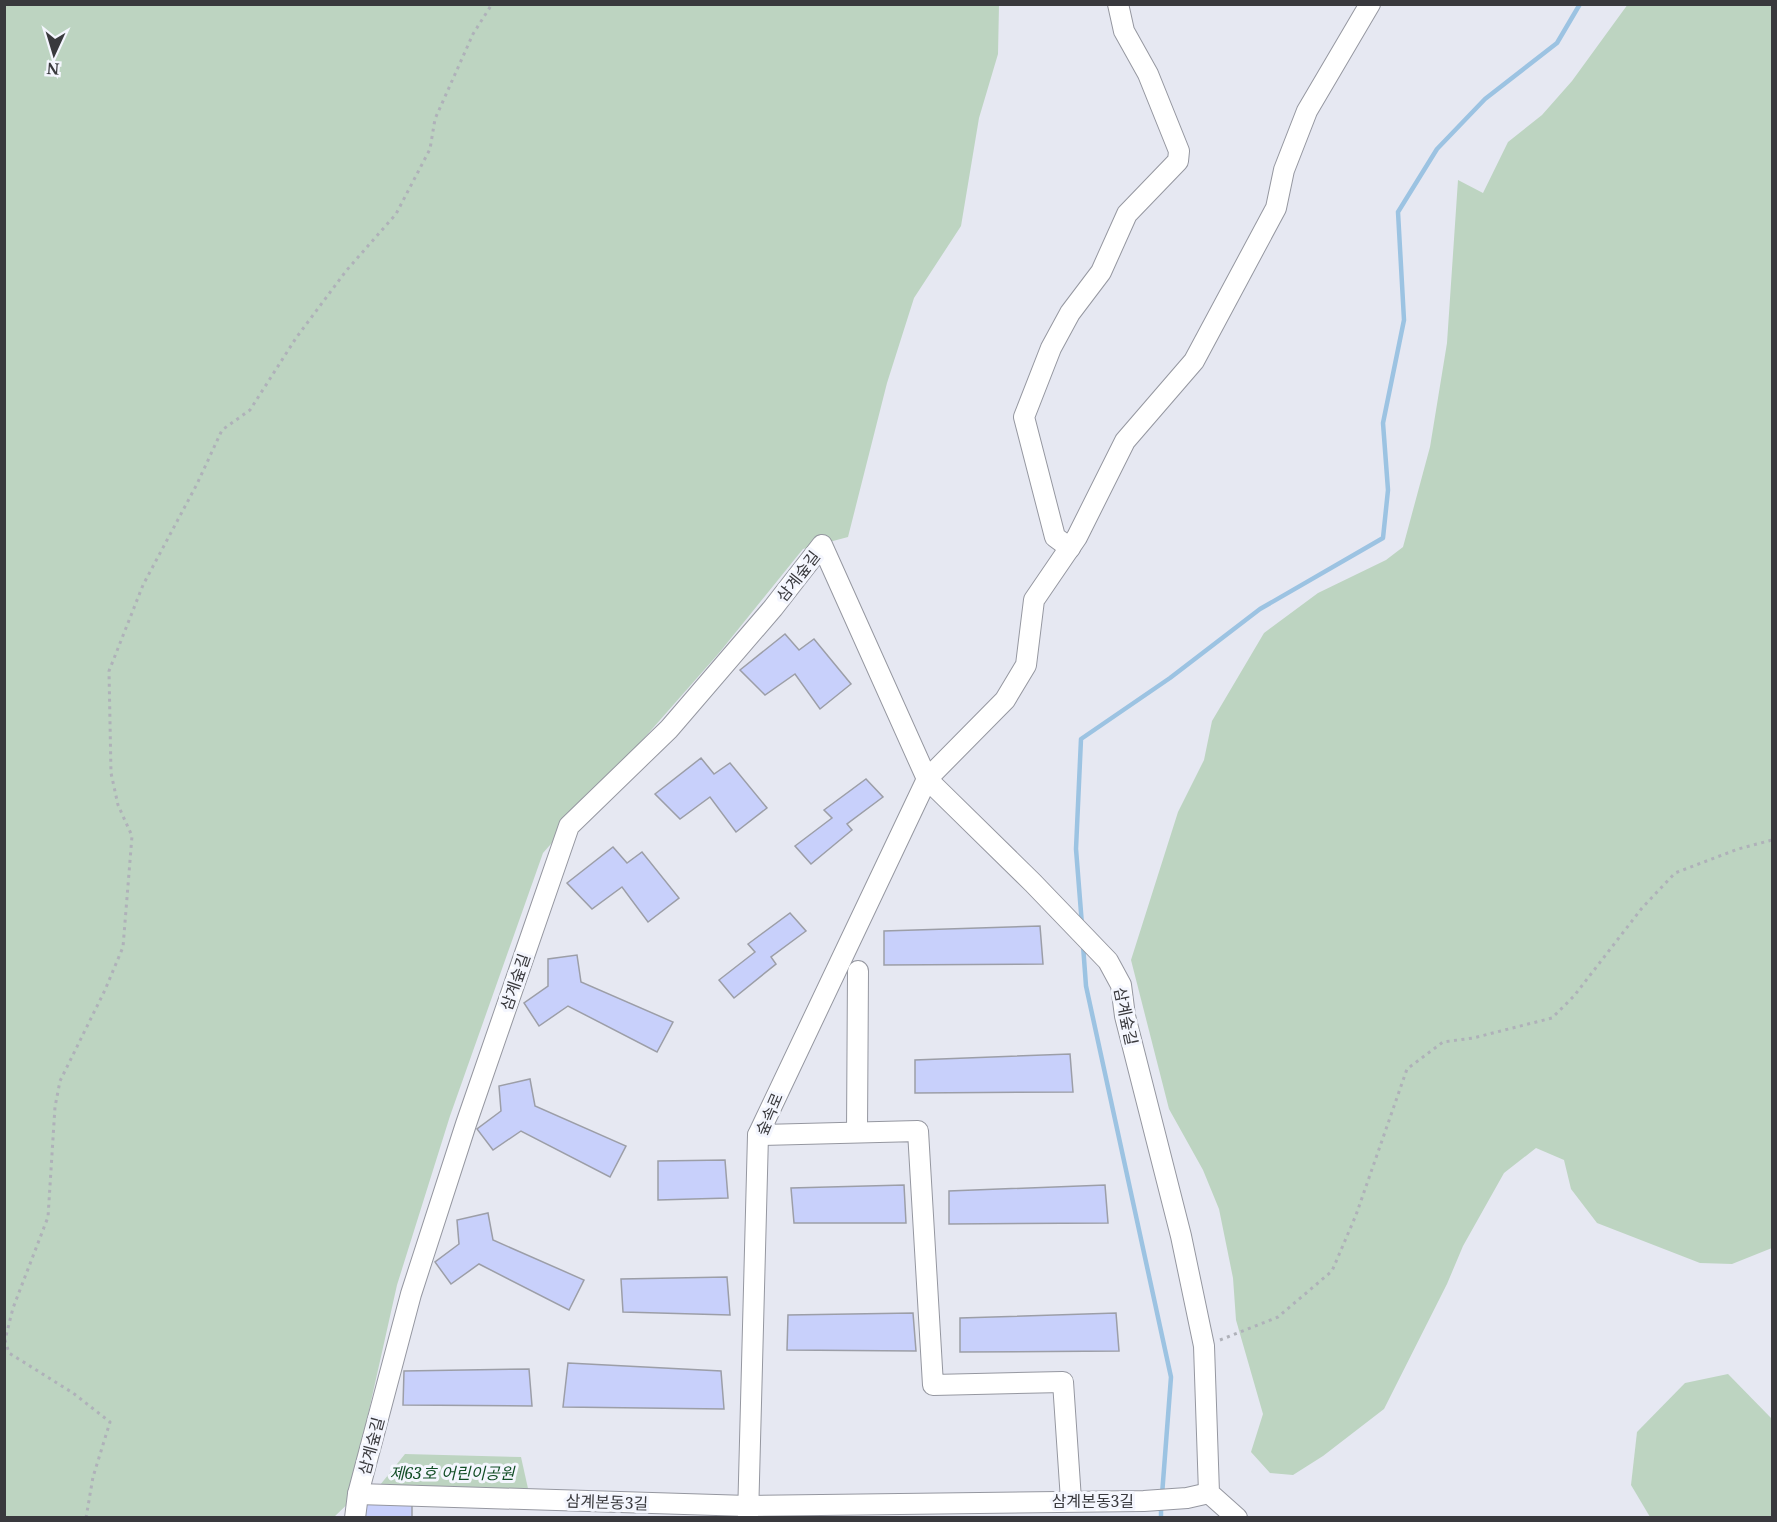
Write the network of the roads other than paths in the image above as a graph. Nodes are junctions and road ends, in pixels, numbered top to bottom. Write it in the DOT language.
graph roads {
  1 [pos="1119,4"];
  2 [pos="1370,4"];
  3 [pos="1070,548"];
  4 [pos="927,779"];
  5 [pos="858,970"];
  6 [pos="857,1132"];
  7 [pos="758,1135"];
  8 [pos="358,1494"];
  9 [pos="1209,1494"];
  10 [pos="1071,1500"];
  11 [pos="979,1510"];
  12 [pos="748,1512"];
  13 [pos="355,1518"];
  14 [pos="1236,1518"];
  1 -- 3 [label="street"];
  2 -- 3 [label="street, 숲속로"];
  3 -- 4 [label="street, 숲속로"];
  4 -- 7 [label="street, 숲속로"];
  4 -- 8 [label="street, 삼계숲길"];
  4 -- 9 [label="street, 삼계숲길"];
  5 -- 6 [label="street"];
  6 -- 7 [label="street"];
  6 -- 10 [label="street"];
  7 -- 12 [label="street, 숲속로"];
  8 -- 12 [label="street, 삼계본동3길"];
  8 -- 13 [label="street, 삼계숲길"];
  9 -- 10 [label="street, 삼계본동3길"];
  9 -- 14 [label="street"];
  10 -- 11 [label="street, 삼계본동3길"];
  11 -- 12 [label="street, 삼계본동3길"];
}
